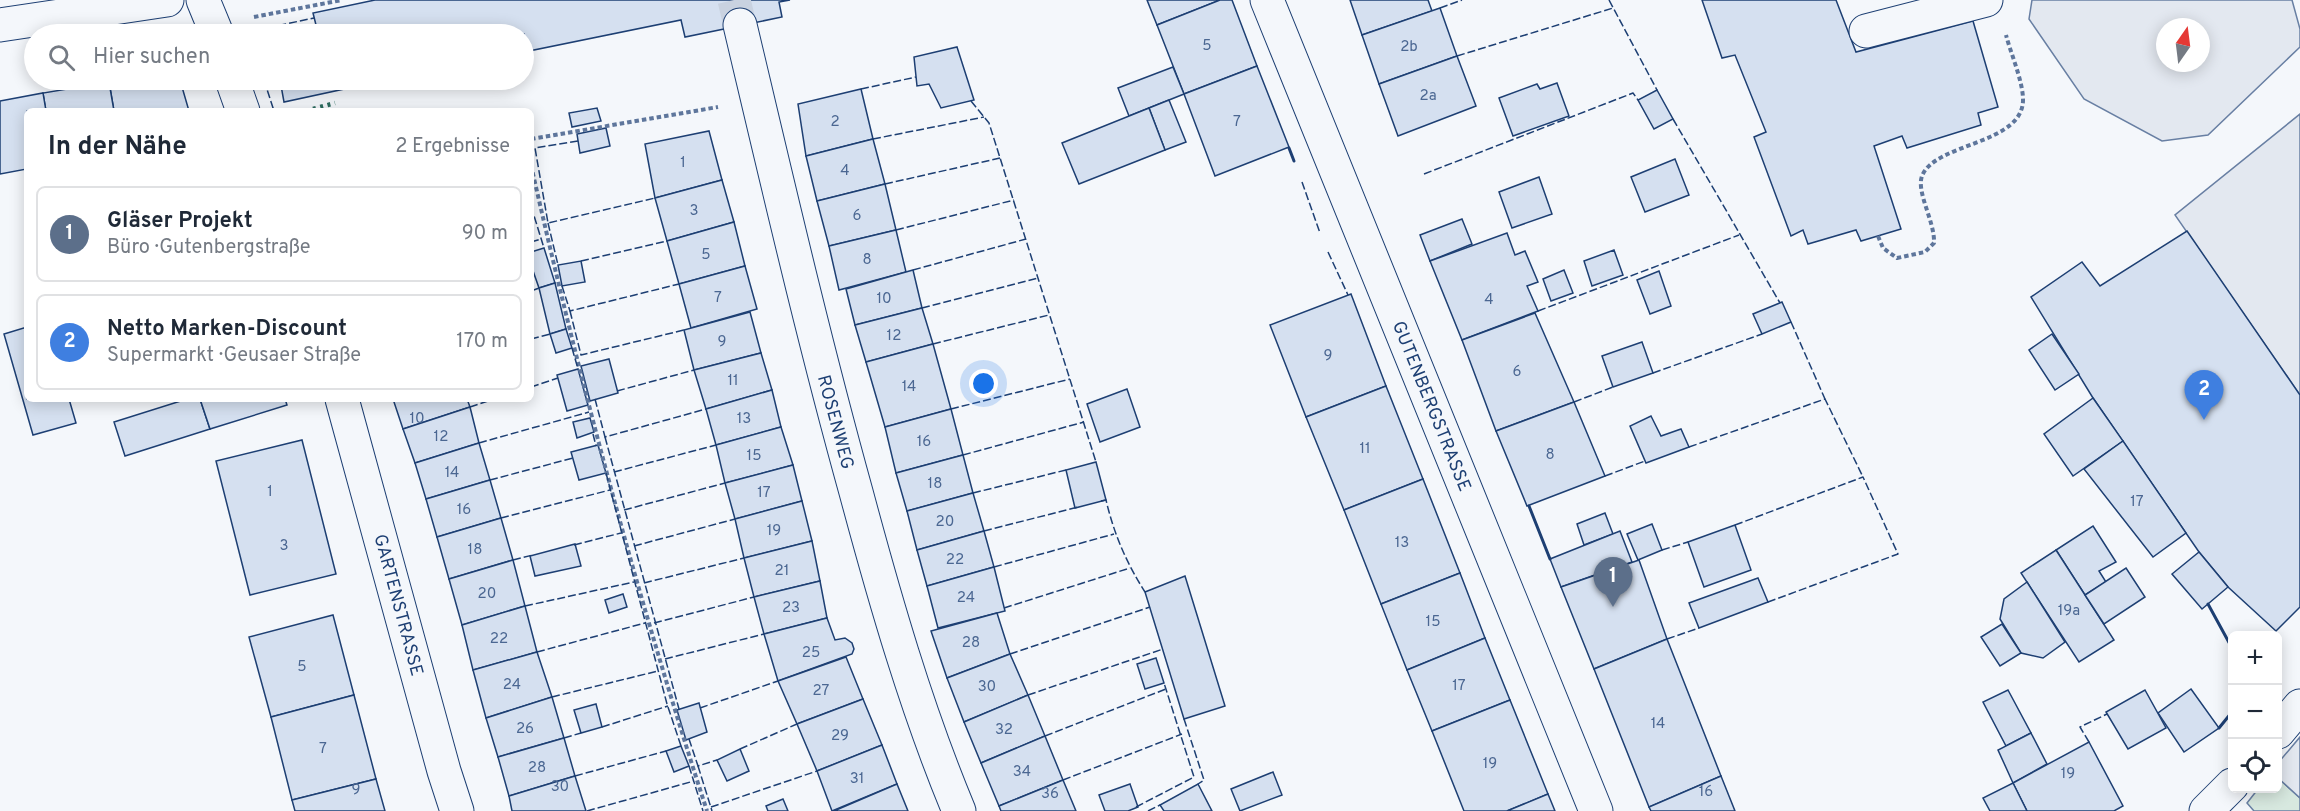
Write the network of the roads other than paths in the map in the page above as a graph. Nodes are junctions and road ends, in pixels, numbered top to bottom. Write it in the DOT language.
graph roads {
  1 [pos="166,0"];
  2 [pos="203,0"];
  3 [pos="1267,0"];
  4 [pos="1986,0"];
  5 [pos="213,24"];
  6 [pos="0,25"];
  7 [pos="740,25"];
  8 [pos="1866,31"];
  9 [pos="236,90"];
  10 [pos="242,108"];
  11 [pos="343,402"];
  12 [pos="2300,706"];
  13 [pos="2282,726"];
  14 [pos="2228,789"];
  15 [pos="457,811"];
  16 [pos="959,811"];
  17 [pos="1596,811"];
  18 [pos="2206,811"];
  1 -- 6 [label="street"];
  2 -- 5 [label="street"];
  3 -- 17 [label="street, GUTENBERGSTRASSE"];
  4 -- 8 [label="street"];
  7 -- 16 [label="street, ROSENWEG"];
  9 -- 10 [label="street"];
  11 -- 15 [label="street, GARTENSTRASSE"];
  12 -- 13 [label="street"];
  14 -- 18 [label="street"];
}
